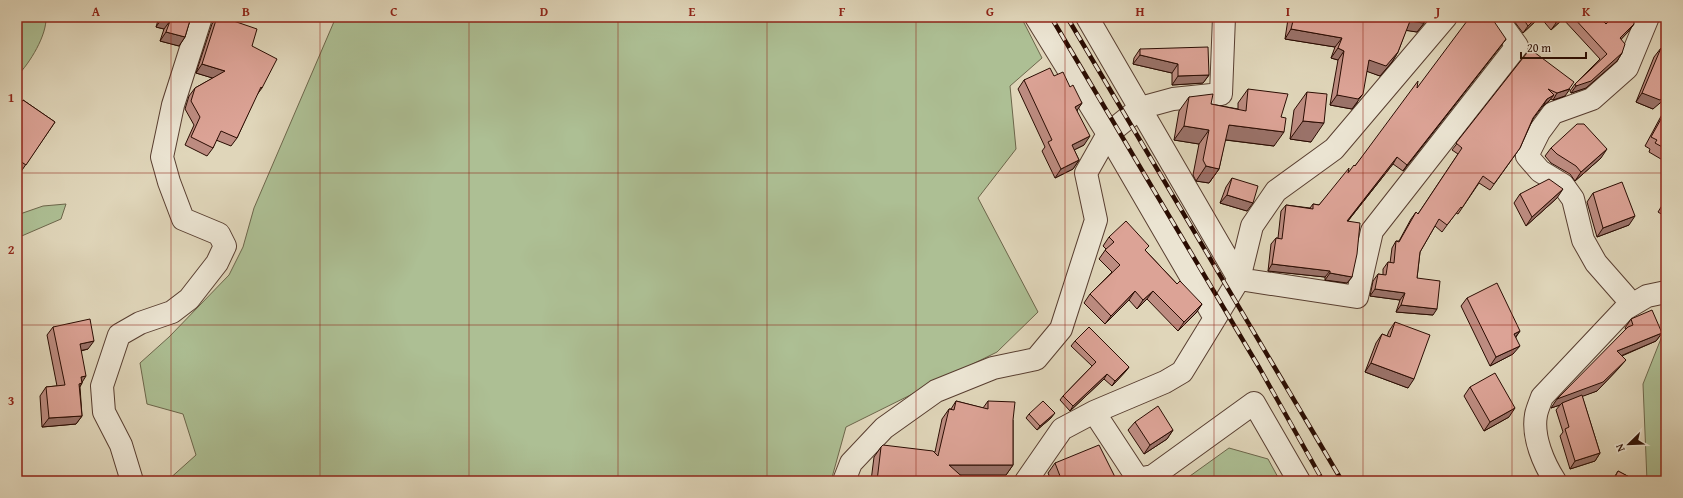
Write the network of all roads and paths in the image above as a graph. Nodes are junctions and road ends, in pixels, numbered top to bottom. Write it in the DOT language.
graph roads {
  1 [pos="201,17"];
  2 [pos="1036,17"];
  3 [pos="1087,17"];
  4 [pos="1224,17"];
  5 [pos="1446,17"];
  6 [pos="1496,17"];
  7 [pos="1648,17"];
  8 [pos="1140,108"];
  9 [pos="1108,134"];
  10 [pos="1238,279"];
  11 [pos="1666,292"];
  12 [pos="1632,304"];
  13 [pos="1215,318"];
  14 [pos="1094,412"];
  15 [pos="132,481"];
  16 [pos="844,481"];
  17 [pos="1026,481"];
  18 [pos="1299,481"];
  19 [pos="1555,481"];
  1 -- 15 [label="street"];
  2 -- 9 [label="street"];
  3 -- 8 [label="street"];
  4 -- 8 [label="street"];
  5 -- 10 [label="street"];
  6 -- 10 [label="street"];
  7 -- 12 [label="street"];
  8 -- 9 [label="street"];
  8 -- 10 [label="street"];
  9 -- 13 [label="street"];
  9 -- 16 [label="street"];
  10 -- 13 [label="street"];
  11 -- 12 [label="street"];
  12 -- 19 [label="street"];
  13 -- 14 [label="street"];
  14 -- 17 [label="street"];
  14 -- 18 [label="street"];
}
